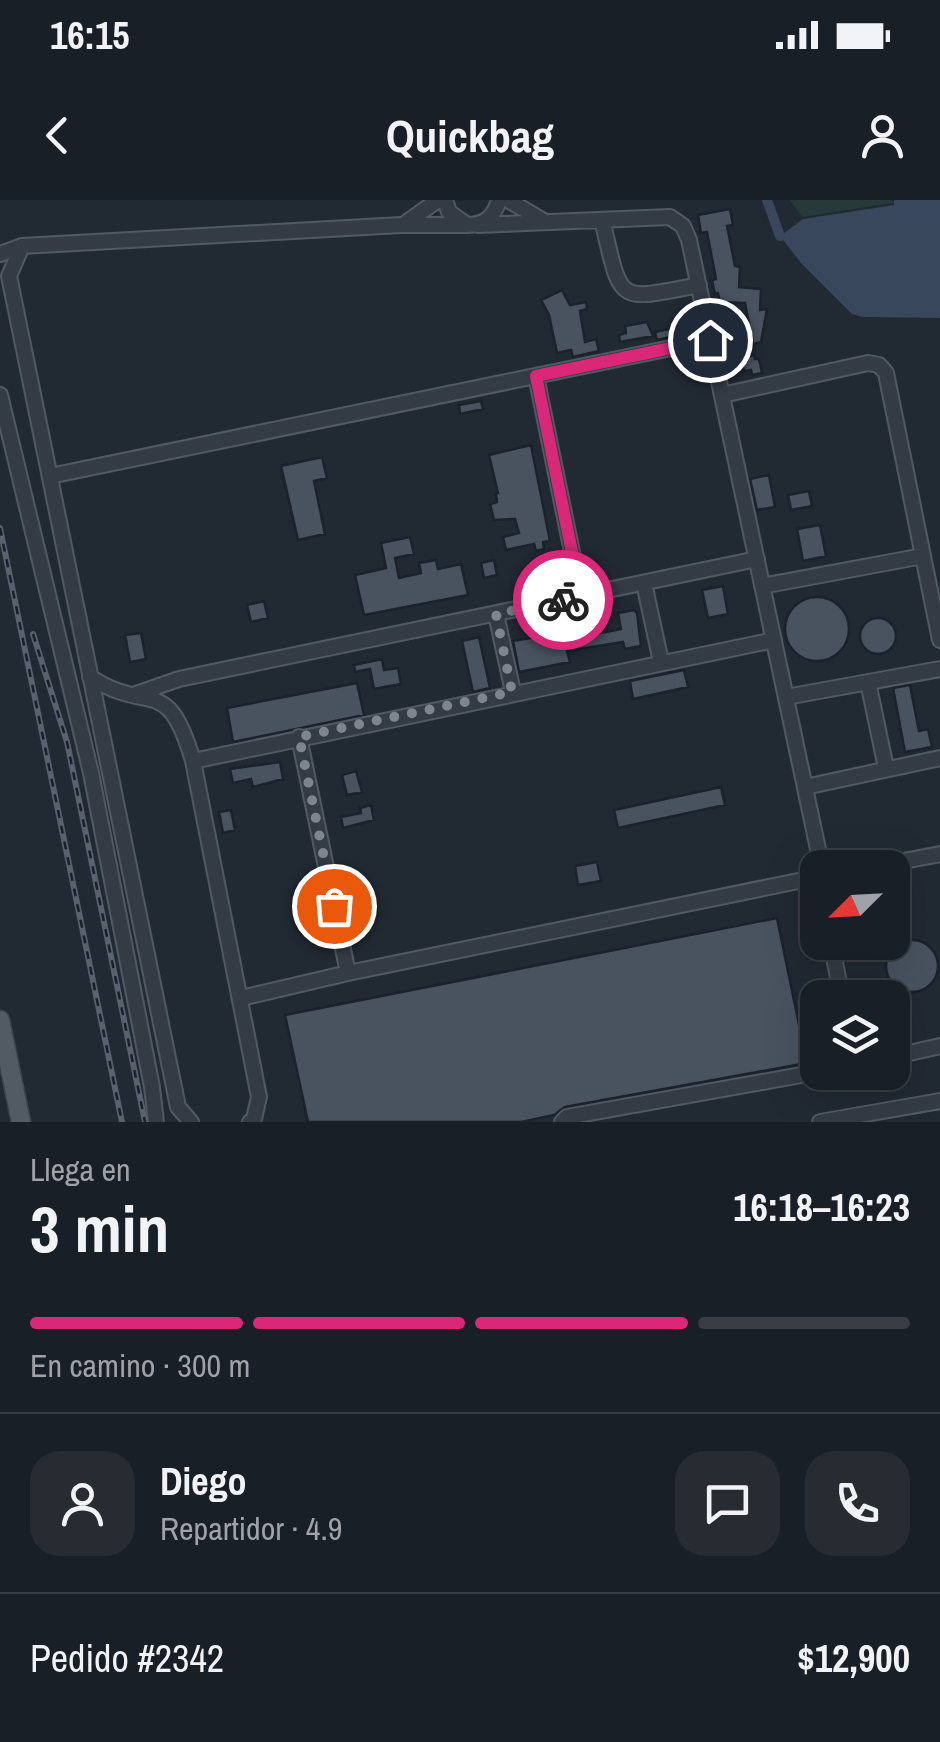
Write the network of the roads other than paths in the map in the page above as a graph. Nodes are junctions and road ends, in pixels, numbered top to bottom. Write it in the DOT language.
graph roads {
  1 [pos="442,200"];
  2 [pos="498,200"];
  3 [pos="508,200"];
  4 [pos="602,220"];
  5 [pos="547,222"];
  6 [pos="402,225"];
  7 [pos="472,225"];
  8 [pos="22,246"];
  9 [pos="0,254"];
  10 [pos="698,285"];
  11 [pos="710,340"];
  12 [pos="536,376"];
  13 [pos="0,394"];
  14 [pos="722,395"];
  15 [pos="50,476"];
  16 [pos="923,556"];
  17 [pos="757,559"];
  18 [pos="644,583"];
  19 [pos="762,586"];
  20 [pos="581,596"];
  21 [pos="496,614"];
  22 [pos="774,640"];
  23 [pos="940,640"];
  24 [pos="661,662"];
  25 [pos="940,670"];
  26 [pos="90,677"];
  27 [pos="868,682"];
  28 [pos="512,692"];
  29 [pos="133,695"];
  30 [pos="786,697"];
  31 [pos="299,737"];
  32 [pos="940,758"];
  33 [pos="192,761"];
  34 [pos="886,768"];
  35 [pos="805,787"];
  36 [pos="818,850"];
  37 [pos="940,854"];
  38 [pos="910,860"];
  39 [pos="800,881"];
  40 [pos="348,973"];
  41 [pos="240,998"];
  42 [pos="0,1020"];
  43 [pos="940,1046"];
  44 [pos="910,1053"];
  45 [pos="800,1075"];
  46 [pos="940,1101"];
  47 [pos="21,1122"];
  48 [pos="156,1122"];
  49 [pos="191,1122"];
  50 [pos="250,1122"];
  51 [pos="562,1122"];
  52 [pos="820,1122"];
  1 -- 6 [label="lane"];
  1 -- 7 [label="lane"];
  2 -- 7 [label="lane"];
  3 -- 5 [label="lane"];
  4 -- 5 [label="lane"];
  4 -- 10 [label="lane"];
  4 -- 10 [label="lane"];
  5 -- 7 [label="lane"];
  6 -- 7 [label="lane"];
  6 -- 8 [label="lane"];
  8 -- 9 [label="lane"];
  8 -- 15 [label="lane"];
  10 -- 11 [label="lane"];
  11 -- 12 [label="lane"];
  11 -- 14 [label="lane"];
  12 -- 15 [label="lane"];
  12 -- 20 [label="lane"];
  13 -- 48 [label="lane"];
  14 -- 16 [label="lane"];
  14 -- 17 [label="lane"];
  15 -- 26 [label="lane"];
  16 -- 19 [label="lane"];
  16 -- 23 [label="lane"];
  17 -- 18 [label="lane"];
  17 -- 19 [label="lane"];
  18 -- 20 [label="lane"];
  18 -- 24 [label="lane"];
  19 -- 22 [label="lane"];
  20 -- 21 [label="lane"];
  21 -- 28 [label="lane"];
  21 -- 29 [label="lane"];
  22 -- 24 [label="lane"];
  22 -- 30 [label="lane"];
  24 -- 28 [label="lane"];
  25 -- 27 [label="lane"];
  26 -- 29 [label="lane"];
  26 -- 49 [label="lane"];
  27 -- 30 [label="lane"];
  27 -- 34 [label="lane"];
  28 -- 31 [label="lane"];
  29 -- 33 [label="lane"];
  30 -- 35 [label="lane"];
  31 -- 33 [label="lane"];
  31 -- 40 [label="lane"];
  32 -- 34 [label="lane"];
  33 -- 41 [label="lane"];
  34 -- 35 [label="lane"];
  35 -- 36 [label="lane"];
  37 -- 38 [label="lane"];
  39 -- 40 [label="lane"];
  40 -- 41 [label="lane"];
  41 -- 50 [label="lane"];
  42 -- 47 [label="main road"];
  43 -- 44 [label="lane"];
  45 -- 51 [label="lane"];
  46 -- 52 [label="lane"];
}
